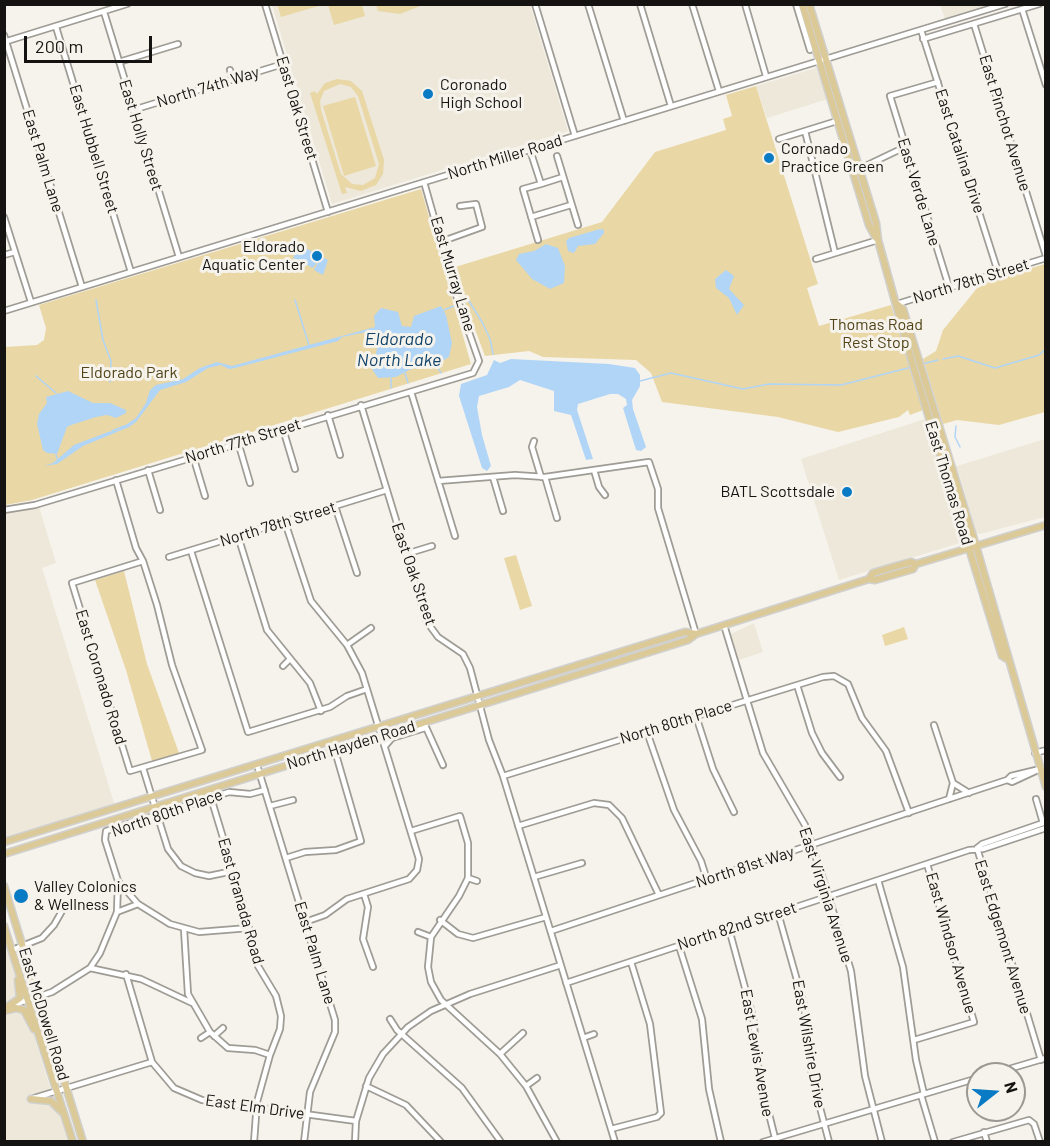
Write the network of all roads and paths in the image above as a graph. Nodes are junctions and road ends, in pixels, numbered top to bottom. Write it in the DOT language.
graph roads {
  1 [pos="127,4"];
  2 [pos="265,4"];
  3 [pos="535,4"];
  4 [pos="588,4"];
  5 [pos="640,4"];
  6 [pos="692,4"];
  7 [pos="745,4"];
  8 [pos="795,4"];
  9 [pos="802,4"];
  10 [pos="809,4"];
  11 [pos="1005,4"];
  12 [pos="1038,4"];
  13 [pos="1023,9"];
  14 [pos="104,12"];
  15 [pos="804,22"];
  16 [pos="974,24"];
  17 [pos="56,27"];
  18 [pos="921,30"];
  19 [pos="923,39"];
  20 [pos="5,40"];
  21 [pos="178,44"];
  22 [pos="810,50"];
  23 [pos="822,59"];
  24 [pos="119,62"];
  25 [pos="283,64"];
  26 [pos="230,70"];
  27 [pos="766,76"];
  28 [pos="233,80"];
  29 [pos="938,82"];
  30 [pos="1046,85"];
  31 [pos="719,91"];
  32 [pos="671,106"];
  33 [pos="133,110"];
  34 [pos="624,121"];
  35 [pos="837,121"];
  36 [pos="805,131"];
  37 [pos="575,136"];
  38 [pos="779,139"];
  39 [pos="906,147"];
  40 [pos="530,150"];
  41 [pos="557,156"];
  42 [pos="860,169"];
  43 [pos="563,177"];
  44 [pos="424,182"];
  45 [pos="541,184"];
  46 [pos="572,205"];
  47 [pos="460,206"];
  48 [pos="328,212"];
  49 [pos="4,217"];
  50 [pos="531,217"];
  51 [pos="578,225"];
  52 [pos="538,240"];
  53 [pos="878,240"];
  54 [pos="443,242"];
  55 [pos="15,252"];
  56 [pos="835,253"];
  57 [pos="4,255"];
  58 [pos="179,257"];
  59 [pos="1046,257"];
  60 [pos="816,259"];
  61 [pos="131,272"];
  62 [pos="998,272"];
  63 [pos="82,287"];
  64 [pos="949,287"];
  65 [pos="31,303"];
  66 [pos="897,304"];
  67 [pos="4,310"];
  68 [pos="478,366"];
  69 [pos="411,392"];
  70 [pos="361,405"];
  71 [pos="930,409"];
  72 [pos="328,415"];
  73 [pos="283,429"];
  74 [pos="534,441"];
  75 [pos="238,442"];
  76 [pos="340,455"];
  77 [pos="193,456"];
  78 [pos="295,469"];
  79 [pos="148,470"];
  80 [pos="594,470"];
  81 [pos="950,474"];
  82 [pos="493,477"];
  83 [pos="543,477"];
  84 [pos="116,480"];
  85 [pos="438,481"];
  86 [pos="250,483"];
  87 [pos="387,490"];
  88 [pos="605,495"];
  89 [pos="205,496"];
  90 [pos="335,506"];
  91 [pos="4,510"];
  92 [pos="160,510"];
  93 [pos="503,511"];
  94 [pos="557,518"];
  95 [pos="285,522"];
  96 [pos="1046,525"];
  97 [pos="238,536"];
  98 [pos="455,536"];
  99 [pos="432,546"];
  100 [pos="972,547"];
  101 [pos="190,551"];
  102 [pos="406,554"];
  103 [pos="169,557"];
  104 [pos="143,561"];
  105 [pos="916,564"];
  106 [pos="893,567"];
  107 [pos="357,573"];
  108 [pos="869,579"];
  109 [pos="877,579"];
  110 [pos="724,625"];
  111 [pos="372,628"];
  112 [pos="696,634"];
  113 [pos="347,645"];
  114 [pos="290,659"];
  115 [pos="579,665"];
  116 [pos="283,666"];
  117 [pos="846,670"];
  118 [pos="582,674"];
  119 [pos="841,678"];
  120 [pos="797,685"];
  121 [pos="367,689"];
  122 [pos="478,696"];
  123 [pos="746,701"];
  124 [pos="481,705"];
  125 [pos="321,711"];
  126 [pos="696,716"];
  127 [pos="425,725"];
  128 [pos="934,725"];
  129 [pos="379,727"];
  130 [pos="647,732"];
  131 [pos="381,735"];
  132 [pos="385,746"];
  133 [pos="1046,750"];
  134 [pos="335,751"];
  135 [pos="1035,753"];
  136 [pos="257,765"];
  137 [pos="443,765"];
  138 [pos="143,768"];
  139 [pos="1040,769"];
  140 [pos="260,774"];
  141 [pos="503,776"];
  142 [pos="840,777"];
  143 [pos="953,783"];
  144 [pos="1046,787"];
  145 [pos="265,790"];
  146 [pos="969,793"];
  147 [pos="152,798"];
  148 [pos="212,798"];
  149 [pos="612,798"];
  150 [pos="949,799"];
  151 [pos="1036,799"];
  152 [pos="293,800"];
  153 [pos="609,805"];
  154 [pos="270,806"];
  155 [pos="155,807"];
  156 [pos="734,813"];
  157 [pos="909,813"];
  158 [pos="157,814"];
  159 [pos="518,826"];
  160 [pos="1045,827"];
  161 [pos="411,831"];
  162 [pos="4,843"];
  163 [pos="812,845"];
  164 [pos="977,848"];
  165 [pos="4,854"];
  166 [pos="286,858"];
  167 [pos="582,863"];
  168 [pos="927,864"];
  169 [pos="233,871"];
  170 [pos="534,877"];
  171 [pos="468,878"];
  172 [pos="708,880"];
  173 [pos="878,880"];
  174 [pos="118,881"];
  175 [pos="477,881"];
  176 [pos="4,886"];
  177 [pos="364,894"];
  178 [pos="659,895"];
  179 [pos="828,896"];
  180 [pos="138,904"];
  181 [pos="62,911"];
  182 [pos="117,912"];
  183 [pos="778,913"];
  184 [pos="546,917"];
  185 [pos="440,920"];
  186 [pos="305,922"];
  187 [pos="4,926"];
  188 [pos="249,928"];
  189 [pos="184,929"];
  190 [pos="729,929"];
  191 [pos="551,931"];
  192 [pos="418,932"];
  193 [pos="431,937"];
  194 [pos="23,946"];
  195 [pos="679,946"];
  196 [pos="12,950"];
  197 [pos="631,962"];
  198 [pos="17,965"];
  199 [pos="561,965"];
  200 [pos="374,967"];
  201 [pos="90,968"];
  202 [pos="126,974"];
  203 [pos="566,983"];
  204 [pos="186,985"];
  205 [pos="177,995"];
  206 [pos="38,997"];
  207 [pos="29,1000"];
  208 [pos="192,1003"];
  209 [pos="446,1004"];
  210 [pos="5,1008"];
  211 [pos="390,1019"];
  212 [pos="223,1028"];
  213 [pos="401,1033"];
  214 [pos="523,1033"];
  215 [pos="212,1034"];
  216 [pos="594,1034"];
  217 [pos="201,1038"];
  218 [pos="583,1038"];
  219 [pos="914,1040"];
  220 [pos="500,1054"];
  221 [pos="270,1055"];
  222 [pos="46,1056"];
  223 [pos="1043,1059"];
  224 [pos="152,1062"];
  225 [pos="1026,1064"];
  226 [pos="537,1078"];
  227 [pos="966,1082"];
  228 [pos="366,1086"];
  229 [pos="526,1086"];
  230 [pos="67,1088"];
  231 [pos="57,1091"];
  232 [pos="922,1095"];
  233 [pos="31,1099"];
  234 [pos="256,1108"];
  235 [pos="873,1109"];
  236 [pos="64,1114"];
  237 [pos="306,1114"];
  238 [pos="356,1121"];
  239 [pos="824,1124"];
  240 [pos="611,1129"];
  241 [pos="984,1132"];
  242 [pos="775,1140"];
  243 [pos="73,1142"];
  244 [pos="83,1142"];
  245 [pos="254,1142"];
  246 [pos="304,1142"];
  247 [pos="355,1142"];
  248 [pos="441,1142"];
  249 [pos="501,1142"];
  250 [pos="557,1142"];
  251 [pos="615,1142"];
  252 [pos="721,1142"];
  253 [pos="763,1142"];
  254 [pos="829,1142"];
  255 [pos="882,1142"];
  256 [pos="935,1142"];
  257 [pos="953,1142"];
  258 [pos="987,1142"];
  259 [pos="1040,1142"];
  1 -- 14 [label="street"];
  2 -- 25 [label="street, East Oak Street"];
  3 -- 37 [label="street"];
  4 -- 34 [label="street"];
  5 -- 32 [label="street"];
  6 -- 31 [label="street"];
  7 -- 27 [label="street"];
  8 -- 15 [label="street, East Thomas Road"];
  9 -- 15 [label="main road, East Thomas Road"];
  10 -- 23 [label="main road, East Thomas Road"];
  11 -- 18 [label="street, North Miller Road"];
  12 -- 13 [label="street"];
  13 -- 16 [label="street"];
  13 -- 30 [label="street"];
  14 -- 17 [label="street"];
  14 -- 24 [label="street, East Holly Street"];
  15 -- 22 [label="street, East Thomas Road"];
  15 -- 23 [label="main road, East Thomas Road"];
  16 -- 19 [label="street"];
  16 -- 59 [label="street, East Pinchot Avenue"];
  17 -- 20 [label="street"];
  17 -- 61 [label="street, East Hubbell Street"];
  18 -- 19 [label="street, East Catalina Drive"];
  18 -- 23 [label="street, North Miller Road"];
  19 -- 29 [label="street, East Catalina Drive"];
  20 -- 63 [label="street, East Palm Lane"];
  21 -- 24 [label="street"];
  23 -- 27 [label="street, North Miller Road"];
  23 -- 35 [label="main road, East Thomas Road"];
  23 -- 42 [label="main road, East Thomas Road"];
  24 -- 33 [label="street, East Holly Street"];
  25 -- 28 [label="street, North 74th Way"];
  25 -- 48 [label="street, East Oak Street"];
  26 -- 28 [label="street"];
  27 -- 31 [label="street, North Miller Road"];
  28 -- 33 [label="street, North 74th Way"];
  29 -- 39 [label="street, East Verde Lane"];
  29 -- 62 [label="street, East Catalina Drive"];
  31 -- 32 [label="street, North Miller Road"];
  32 -- 34 [label="street, North Miller Road"];
  33 -- 58 [label="street, East Holly Street"];
  34 -- 37 [label="street, North Miller Road"];
  35 -- 36 [label="street"];
  35 -- 53 [label="main road, East Thomas Road"];
  36 -- 38 [label="street"];
  36 -- 56 [label="street"];
  37 -- 40 [label="street, North Miller Road"];
  39 -- 42 [label="street"];
  39 -- 64 [label="street, East Verde Lane"];
  40 -- 44 [label="street, North Miller Road"];
  40 -- 45 [label="street"];
  41 -- 43 [label="street"];
  42 -- 53 [label="main road, East Thomas Road"];
  43 -- 45 [label="street"];
  43 -- 46 [label="street"];
  44 -- 48 [label="street, North Miller Road"];
  44 -- 54 [label="street, East Murray Lane"];
  45 -- 50 [label="street"];
  46 -- 50 [label="street"];
  46 -- 51 [label="street"];
  47 -- 54 [label="street"];
  48 -- 58 [label="street, North Miller Road"];
  49 -- 55 [label="street"];
  50 -- 52 [label="street"];
  53 -- 56 [label="street"];
  53 -- 66 [label="main road, East Thomas Road"];
  54 -- 68 [label="street, East Murray Lane"];
  55 -- 57 [label="street"];
  55 -- 65 [label="street"];
  56 -- 60 [label="street"];
  58 -- 61 [label="street, North Miller Road"];
  59 -- 62 [label="street, North 78th Street"];
  61 -- 63 [label="street, North Miller Road"];
  62 -- 64 [label="street, North 78th Street"];
  63 -- 65 [label="street, North Miller Road"];
  64 -- 66 [label="street, North 78th Street"];
  65 -- 67 [label="street, North Miller Road"];
  66 -- 71 [label="main road, East Thomas Road"];
  68 -- 69 [label="street, North 77th Street"];
  69 -- 70 [label="street, North 77th Street"];
  69 -- 85 [label="street"];
  70 -- 72 [label="street, North 77th Street"];
  70 -- 87 [label="street, East Oak Street"];
  71 -- 81 [label="main road, East Thomas Road"];
  71 -- 81 [label="main road, East Thomas Road"];
  72 -- 73 [label="street, North 77th Street"];
  72 -- 76 [label="street"];
  73 -- 75 [label="street, North 77th Street"];
  73 -- 78 [label="street"];
  74 -- 83 [label="street"];
  75 -- 77 [label="street, North 77th Street"];
  75 -- 86 [label="street"];
  77 -- 79 [label="street, North 77th Street"];
  77 -- 89 [label="street"];
  79 -- 84 [label="street, North 77th Street"];
  79 -- 92 [label="street"];
  80 -- 83 [label="street"];
  80 -- 88 [label="street"];
  80 -- 112 [label="street"];
  81 -- 100 [label="main road, East Thomas Road"];
  81 -- 100 [label="main road, East Thomas Road"];
  82 -- 83 [label="street"];
  82 -- 85 [label="street"];
  82 -- 93 [label="street"];
  83 -- 94 [label="street"];
  84 -- 91 [label="street, North 77th Street"];
  84 -- 104 [label="street"];
  85 -- 98 [label="street"];
  87 -- 90 [label="street, North 78th Street"];
  87 -- 102 [label="street, East Oak Street"];
  90 -- 95 [label="street, North 78th Street"];
  90 -- 107 [label="street"];
  95 -- 97 [label="street, North 78th Street"];
  95 -- 113 [label="street"];
  96 -- 100 [label="main road, North Hayden Road"];
  97 -- 101 [label="street, North 78th Street"];
  97 -- 114 [label="street"];
  99 -- 102 [label="street"];
  100 -- 105 [label="main road, North Hayden Road"];
  100 -- 135 [label="main road, East Thomas Road"];
  101 -- 103 [label="street, North 78th Street"];
  101 -- 125 [label="street"];
  102 -- 122 [label="street, East Oak Street"];
  104 -- 138 [label="street"];
  104 -- 138 [label="street, East Coronado Road"];
  105 -- 106 [label="main road, North Hayden Road"];
  105 -- 109 [label="main road, North Hayden Road"];
  106 -- 108 [label="main road, North Hayden Road"];
  106 -- 109 [label="main road"];
  108 -- 109 [label="main road, North Hayden Road"];
  108 -- 110 [label="main road, North Hayden Road"];
  110 -- 112 [label="main road, North Hayden Road"];
  110 -- 123 [label="street, East Virginia Avenue"];
  111 -- 113 [label="street"];
  112 -- 115 [label="main road, North Hayden Road"];
  112 -- 118 [label="main road, North Hayden Road"];
  113 -- 121 [label="street"];
  114 -- 116 [label="street"];
  114 -- 125 [label="street"];
  115 -- 118 [label="main road"];
  115 -- 122 [label="main road, North Hayden Road"];
  117 -- 119 [label="street"];
  118 -- 124 [label="main road, North Hayden Road"];
  119 -- 120 [label="street, North 80th Place"];
  119 -- 157 [label="street"];
  120 -- 123 [label="street, North 80th Place"];
  120 -- 142 [label="street"];
  121 -- 125 [label="street"];
  121 -- 129 [label="street"];
  122 -- 124 [label="street, East Oak Street"];
  122 -- 129 [label="main road, North Hayden Road"];
  123 -- 126 [label="street, North 80th Place"];
  123 -- 163 [label="street, East Virginia Avenue"];
  124 -- 127 [label="main road, North Hayden Road"];
  124 -- 141 [label="street, East Oak Street"];
  126 -- 130 [label="street, North 80th Place"];
  126 -- 156 [label="street"];
  127 -- 131 [label="main road, North Hayden Road"];
  127 -- 132 [label="street, North Hayden Road"];
  127 -- 137 [label="street"];
  128 -- 143 [label="street"];
  129 -- 131 [label="street"];
  129 -- 136 [label="main road, North Hayden Road"];
  130 -- 141 [label="street, North 80th Place"];
  130 -- 172 [label="street"];
  131 -- 132 [label="street"];
  131 -- 134 [label="main road, North Hayden Road"];
  132 -- 161 [label="street"];
  133 -- 135 [label="street"];
  134 -- 140 [label="main road, North Hayden Road"];
  134 -- 166 [label="street"];
  135 -- 139 [label="main road, East Thomas Road"];
  136 -- 140 [label="street, East Palm Lane"];
  136 -- 147 [label="main road, North Hayden Road"];
  138 -- 147 [label="street"];
  139 -- 144 [label="main road, East Thomas Road"];
  139 -- 146 [label="street, North 81st Way"];
  140 -- 145 [label="street, East Palm Lane"];
  140 -- 155 [label="main road, North Hayden Road"];
  141 -- 159 [label="street, East Oak Street"];
  143 -- 146 [label="street"];
  143 -- 150 [label="street"];
  145 -- 148 [label="street, North 80th Place"];
  145 -- 154 [label="street, East Palm Lane"];
  146 -- 150 [label="street, North 81st Way"];
  147 -- 155 [label="street"];
  147 -- 162 [label="main road, North Hayden Road"];
  148 -- 158 [label="street, North 80th Place"];
  148 -- 169 [label="street, East Granada Road"];
  149 -- 153 [label="street"];
  150 -- 157 [label="street, North 81st Way"];
  151 -- 160 [label="street"];
  152 -- 154 [label="street"];
  153 -- 159 [label="street"];
  153 -- 178 [label="street"];
  154 -- 166 [label="street, East Palm Lane"];
  155 -- 165 [label="main road, North Hayden Road"];
  157 -- 163 [label="street, North 81st Way"];
  158 -- 169 [label="street"];
  158 -- 174 [label="street, North 80th Place"];
  159 -- 170 [label="street, East Oak Street"];
  160 -- 164 [label="street, North 82nd Street"];
  161 -- 171 [label="street"];
  161 -- 177 [label="street"];
  163 -- 172 [label="street, North 81st Way"];
  163 -- 179 [label="street, East Virginia Avenue"];
  164 -- 168 [label="street, North 82nd Street"];
  164 -- 223 [label="street, East Edgemont Avenue"];
  166 -- 186 [label="street, East Palm Lane"];
  167 -- 170 [label="street"];
  168 -- 173 [label="street, North 82nd Street"];
  168 -- 219 [label="street, East Windsor Avenue"];
  169 -- 188 [label="street, East Granada Road"];
  170 -- 184 [label="street, East Oak Street"];
  171 -- 175 [label="street"];
  171 -- 185 [label="street"];
  172 -- 178 [label="street, North 81st Way"];
  173 -- 179 [label="street, North 82nd Street"];
  173 -- 219 [label="street"];
  174 -- 180 [label="street"];
  174 -- 182 [label="street"];
  176 -- 194 [label="main road, East McDowell Road"];
  177 -- 186 [label="street"];
  177 -- 200 [label="street"];
  178 -- 191 [label="street, North 81st Way"];
  179 -- 183 [label="street, North 82nd Street"];
  179 -- 235 [label="street, East Virginia Avenue"];
  180 -- 182 [label="street"];
  180 -- 189 [label="street"];
  181 -- 194 [label="street"];
  182 -- 201 [label="street"];
  183 -- 190 [label="street, North 82nd Street"];
  183 -- 239 [label="street, East Wilshire Drive"];
  184 -- 185 [label="street"];
  184 -- 191 [label="street, East Oak Street"];
  185 -- 193 [label="street"];
  186 -- 237 [label="street, East Palm Lane"];
  187 -- 196 [label="main road, East McDowell Road"];
  188 -- 189 [label="street"];
  188 -- 221 [label="street, East Granada Road"];
  189 -- 204 [label="street"];
  190 -- 195 [label="street, North 82nd Street"];
  190 -- 242 [label="street, East Lewis Avenue"];
  191 -- 199 [label="street, East Oak Street"];
  192 -- 193 [label="street"];
  193 -- 209 [label="street"];
  194 -- 196 [label="street"];
  194 -- 206 [label="main road, East McDowell Road"];
  195 -- 197 [label="street, North 82nd Street"];
  195 -- 252 [label="street"];
  196 -- 198 [label="main road, East McDowell Road"];
  197 -- 203 [label="street, North 82nd Street"];
  197 -- 240 [label="street"];
  198 -- 207 [label="main road, East McDowell Road"];
  198 -- 210 [label="main road"];
  199 -- 203 [label="street, East Oak Street"];
  199 -- 209 [label="street"];
  201 -- 202 [label="street"];
  201 -- 206 [label="street"];
  202 -- 205 [label="street"];
  202 -- 224 [label="street, East Elm Drive"];
  203 -- 218 [label="street, East Oak Street"];
  204 -- 205 [label="street"];
  204 -- 208 [label="street"];
  205 -- 208 [label="street"];
  206 -- 207 [label="street"];
  206 -- 230 [label="main road, East McDowell Road"];
  207 -- 210 [label="street"];
  207 -- 222 [label="main road, East McDowell Road"];
  208 -- 215 [label="street"];
  209 -- 213 [label="street"];
  209 -- 220 [label="street"];
  210 -- 222 [label="main road"];
  211 -- 213 [label="street"];
  212 -- 215 [label="street"];
  213 -- 228 [label="street"];
  213 -- 249 [label="street"];
  214 -- 220 [label="street"];
  215 -- 217 [label="street"];
  215 -- 221 [label="street"];
  216 -- 218 [label="street"];
  218 -- 240 [label="street, East Oak Street"];
  219 -- 232 [label="street"];
  220 -- 229 [label="street"];
  221 -- 234 [label="street, East Granada Road"];
  222 -- 231 [label="main road, East McDowell Road"];
  223 -- 225 [label="street"];
  224 -- 230 [label="street"];
  224 -- 234 [label="street, East Elm Drive"];
  226 -- 229 [label="street"];
  227 -- 232 [label="street"];
  228 -- 238 [label="street"];
  228 -- 248 [label="street"];
  229 -- 250 [label="street"];
  230 -- 231 [label="street"];
  230 -- 244 [label="main road, East McDowell Road"];
  231 -- 233 [label="street"];
  231 -- 236 [label="main road, East McDowell Road"];
  232 -- 235 [label="street"];
  232 -- 256 [label="street"];
  233 -- 236 [label="main road"];
  234 -- 237 [label="street, East Elm Drive"];
  234 -- 245 [label="street, East Granada Road"];
  235 -- 239 [label="street"];
  235 -- 255 [label="street, East Virginia Avenue"];
  236 -- 243 [label="main road, East McDowell Road"];
  237 -- 238 [label="street, East Elm Drive"];
  237 -- 246 [label="street, East Palm Lane"];
  238 -- 247 [label="street"];
  239 -- 242 [label="street"];
  239 -- 254 [label="street, East Wilshire Drive"];
  240 -- 251 [label="street, East Oak Street"];
  241 -- 257 [label="street"];
  241 -- 258 [label="street"];
  241 -- 259 [label="street"];
  242 -- 253 [label="street"];
}
